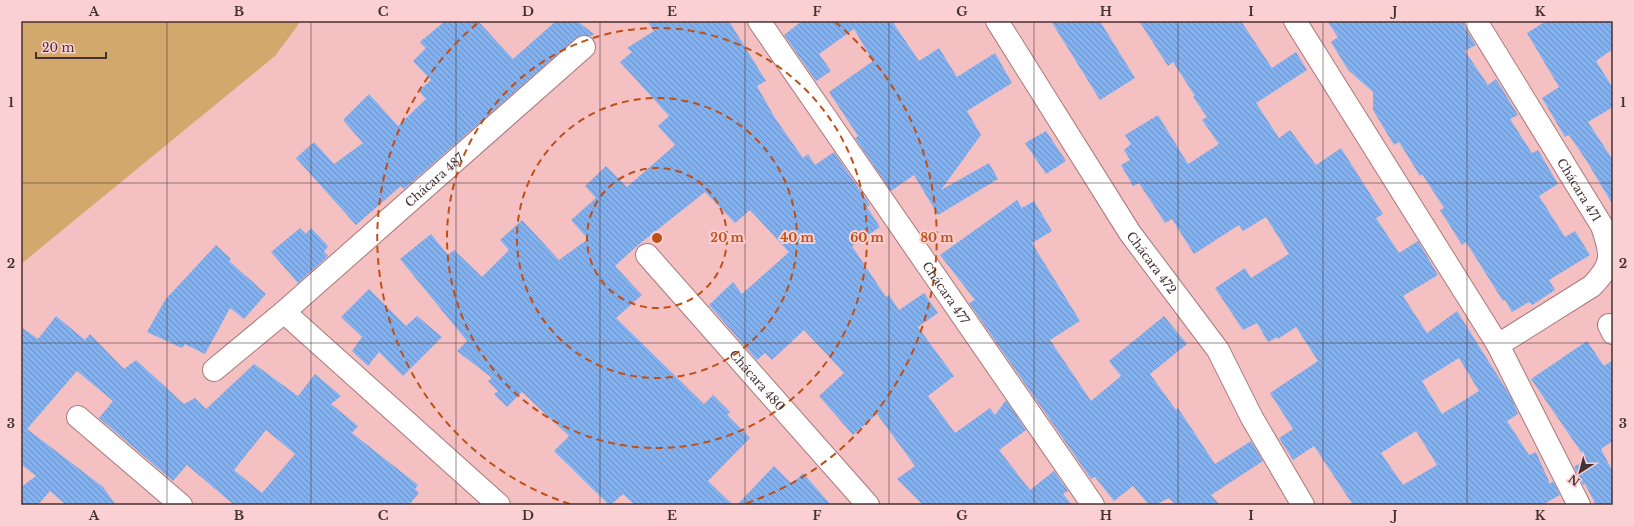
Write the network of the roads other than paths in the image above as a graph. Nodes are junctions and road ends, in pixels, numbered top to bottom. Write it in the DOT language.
graph roads {
  1 [pos="759,21"];
  2 [pos="997,21"];
  3 [pos="1295,21"];
  4 [pos="1476,21"];
  5 [pos="584,47"];
  6 [pos="647,255"];
  7 [pos="284,312"];
  8 [pos="1498,345"];
  9 [pos="214,370"];
  10 [pos="78,417"];
  11 [pos="181,505"];
  12 [pos="499,505"];
  13 [pos="868,505"];
  14 [pos="1093,505"];
  15 [pos="1303,505"];
  16 [pos="1579,505"];
  1 -- 14 [label="street, Chácara 477"];
  2 -- 15 [label="street, Chácara 472"];
  3 -- 8 [label="street"];
  4 -- 8 [label="street, Chácara 471"];
  5 -- 7 [label="street, Chácara 487"];
  6 -- 13 [label="street, Chácara 480"];
  7 -- 9 [label="street, Chácara 487"];
  7 -- 12 [label="street"];
  8 -- 16 [label="street"];
  10 -- 11 [label="street"];
}
